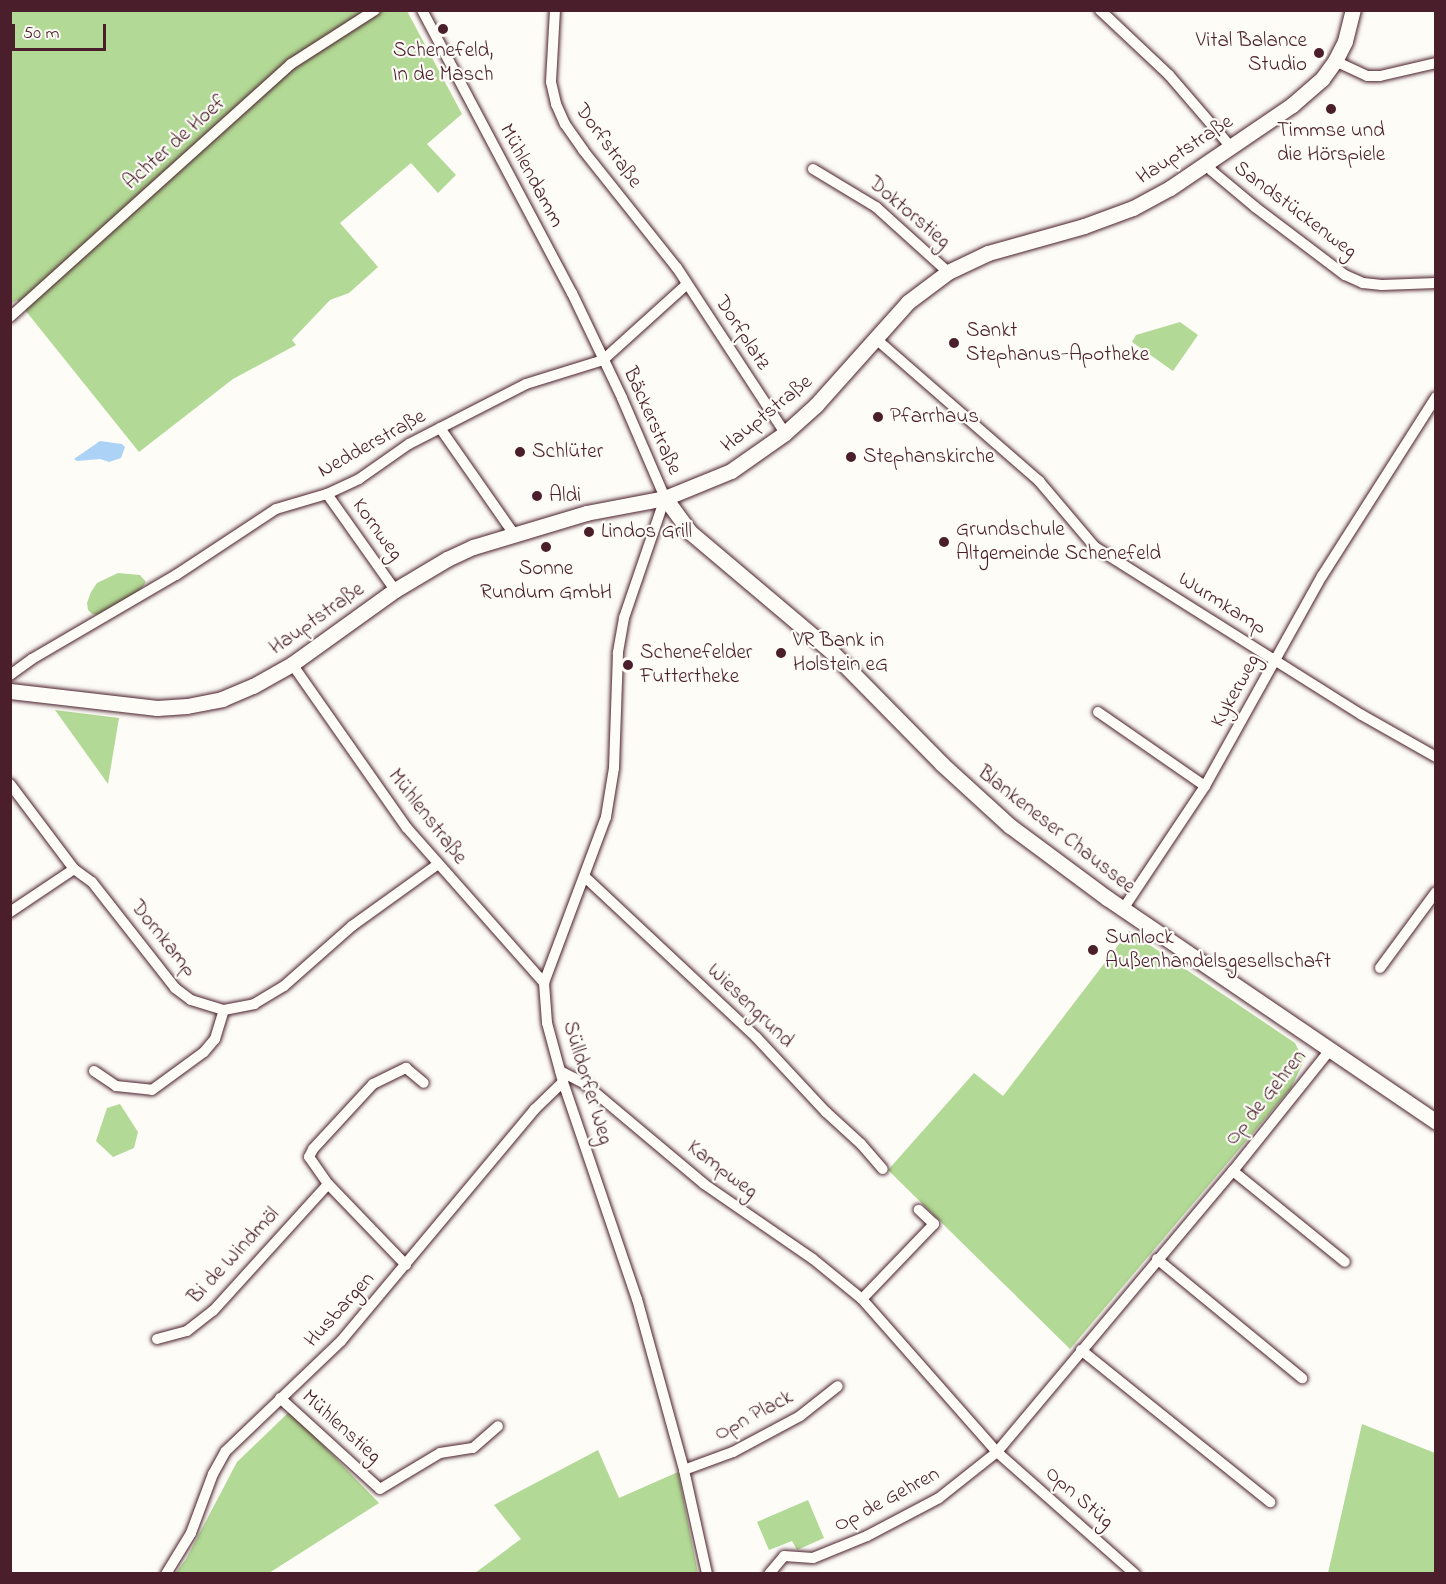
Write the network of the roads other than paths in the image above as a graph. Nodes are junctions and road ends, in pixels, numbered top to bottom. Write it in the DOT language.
graph roads {
  1 [pos="375,10"];
  2 [pos="422,10"];
  3 [pos="555,10"];
  4 [pos="1100,10"];
  5 [pos="1353,10"];
  6 [pos="1335,61"];
  7 [pos="1436,63"];
  8 [pos="1231,147"];
  9 [pos="1207,163"];
  10 [pos="813,169"];
  11 [pos="948,272"];
  12 [pos="1436,283"];
  13 [pos="687,284"];
  14 [pos="10,317"];
  15 [pos="875,338"];
  16 [pos="603,360"];
  17 [pos="1436,397"];
  18 [pos="440,428"];
  19 [pos="785,433"];
  20 [pos="327,494"];
  21 [pos="665,498"];
  22 [pos="514,534"];
  23 [pos="395,590"];
  24 [pos="1275,660"];
  25 [pos="292,664"];
  26 [pos="10,675"];
  27 [pos="10,691"];
  28 [pos="1098,712"];
  29 [pos="1436,757"];
  30 [pos="10,784"];
  31 [pos="1205,786"];
  32 [pos="437,865"];
  33 [pos="74,868"];
  34 [pos="585,877"];
  35 [pos="1436,892"];
  36 [pos="1123,909"];
  37 [pos="10,912"];
  38 [pos="1380,968"];
  39 [pos="544,983"];
  40 [pos="224,1010"];
  41 [pos="1330,1050"];
  42 [pos="94,1071"];
  43 [pos="561,1077"];
  44 [pos="424,1083"];
  45 [pos="1436,1122"];
  46 [pos="883,1169"];
  47 [pos="1233,1171"];
  48 [pos="328,1184"];
  49 [pos="919,1210"];
  50 [pos="1157,1260"];
  51 [pos="1345,1262"];
  52 [pos="406,1265"];
  53 [pos="862,1299"];
  54 [pos="157,1339"];
  55 [pos="1081,1350"];
  56 [pos="1302,1378"];
  57 [pos="838,1386"];
  58 [pos="280,1398"];
  59 [pos="498,1426"];
  60 [pos="997,1452"];
  61 [pos="684,1470"];
  62 [pos="1270,1502"];
  63 [pos="166,1574"];
  64 [pos="706,1574"];
  65 [pos="769,1574"];
  66 [pos="1135,1574"];
  1 -- 14 [label="street, Achter de Hoef"];
  2 -- 16 [label="street, Mühlendamm"];
  3 -- 13 [label="street, Dorfstraße"];
  4 -- 8 [label="street"];
  5 -- 6 [label="main road, Hauptstraße"];
  6 -- 7 [label="street"];
  6 -- 8 [label="main road, Hauptstraße"];
  8 -- 9 [label="main road, Hauptstraße"];
  9 -- 11 [label="main road, Hauptstraße"];
  9 -- 12 [label="street, Sandstückenweg"];
  10 -- 11 [label="street, Doktorstieg"];
  11 -- 15 [label="main road, Hauptstraße"];
  13 -- 16 [label="street, Nedderstraße"];
  13 -- 19 [label="street, Dorfplatz"];
  15 -- 19 [label="main road, Hauptstraße"];
  15 -- 24 [label="street, Wurmkamp"];
  16 -- 18 [label="street, Nedderstraße"];
  16 -- 21 [label="street, Bäckerstraße"];
  17 -- 24 [label="street, Kykerweg"];
  18 -- 20 [label="street, Nedderstraße"];
  18 -- 22 [label="street"];
  19 -- 21 [label="main road, Hauptstraße"];
  20 -- 23 [label="street, Kornweg"];
  20 -- 26 [label="street, Nedderstraße"];
  21 -- 22 [label="main road, Hauptstraße"];
  21 -- 34 [label="street, Sülldorfer Weg"];
  21 -- 36 [label="main road, Blankeneser Chaussee"];
  22 -- 23 [label="main road, Hauptstraße"];
  23 -- 25 [label="main road, Hauptstraße"];
  24 -- 29 [label="street, Wurmkamp"];
  24 -- 31 [label="street, Kykerweg"];
  25 -- 27 [label="main road, Hauptstraße"];
  25 -- 32 [label="street, Mühlenstraße"];
  28 -- 31 [label="street"];
  30 -- 33 [label="street, Dornkamp"];
  31 -- 36 [label="street, Kykerweg"];
  32 -- 39 [label="street, Mühlenstraße"];
  32 -- 40 [label="street, Dornkamp"];
  33 -- 37 [label="street"];
  33 -- 40 [label="street, Dornkamp"];
  34 -- 39 [label="street, Sülldorfer Weg"];
  34 -- 46 [label="street, Wiesengrund"];
  35 -- 38 [label="street"];
  36 -- 41 [label="main road, Blankeneser Chaussee"];
  39 -- 43 [label="street, Sülldorfer Weg"];
  40 -- 42 [label="street"];
  41 -- 45 [label="main road, Blankeneser Chaussee"];
  41 -- 47 [label="street, Op de Gehren"];
  43 -- 52 [label="street, Husbargen"];
  43 -- 53 [label="street, Kampweg"];
  43 -- 61 [label="street, Sülldorfer Weg"];
  44 -- 48 [label="street"];
  47 -- 50 [label="street, Op de Gehren"];
  47 -- 51 [label="street, Op de Gehren"];
  48 -- 52 [label="street"];
  48 -- 54 [label="street, Bi de Windmöl"];
  49 -- 53 [label="street"];
  50 -- 55 [label="street, Op de Gehren"];
  50 -- 56 [label="street"];
  52 -- 58 [label="street, Husbargen"];
  53 -- 60 [label="street, Kampweg"];
  55 -- 60 [label="street, Op de Gehren"];
  55 -- 62 [label="street"];
  57 -- 61 [label="street, Opn Plack"];
  58 -- 59 [label="street, Mühlenstieg"];
  58 -- 63 [label="street, Husbargen"];
  60 -- 65 [label="street, Op de Gehren"];
  60 -- 66 [label="street, Opn Stüg"];
  61 -- 64 [label="street, Sülldorfer Weg"];
}
